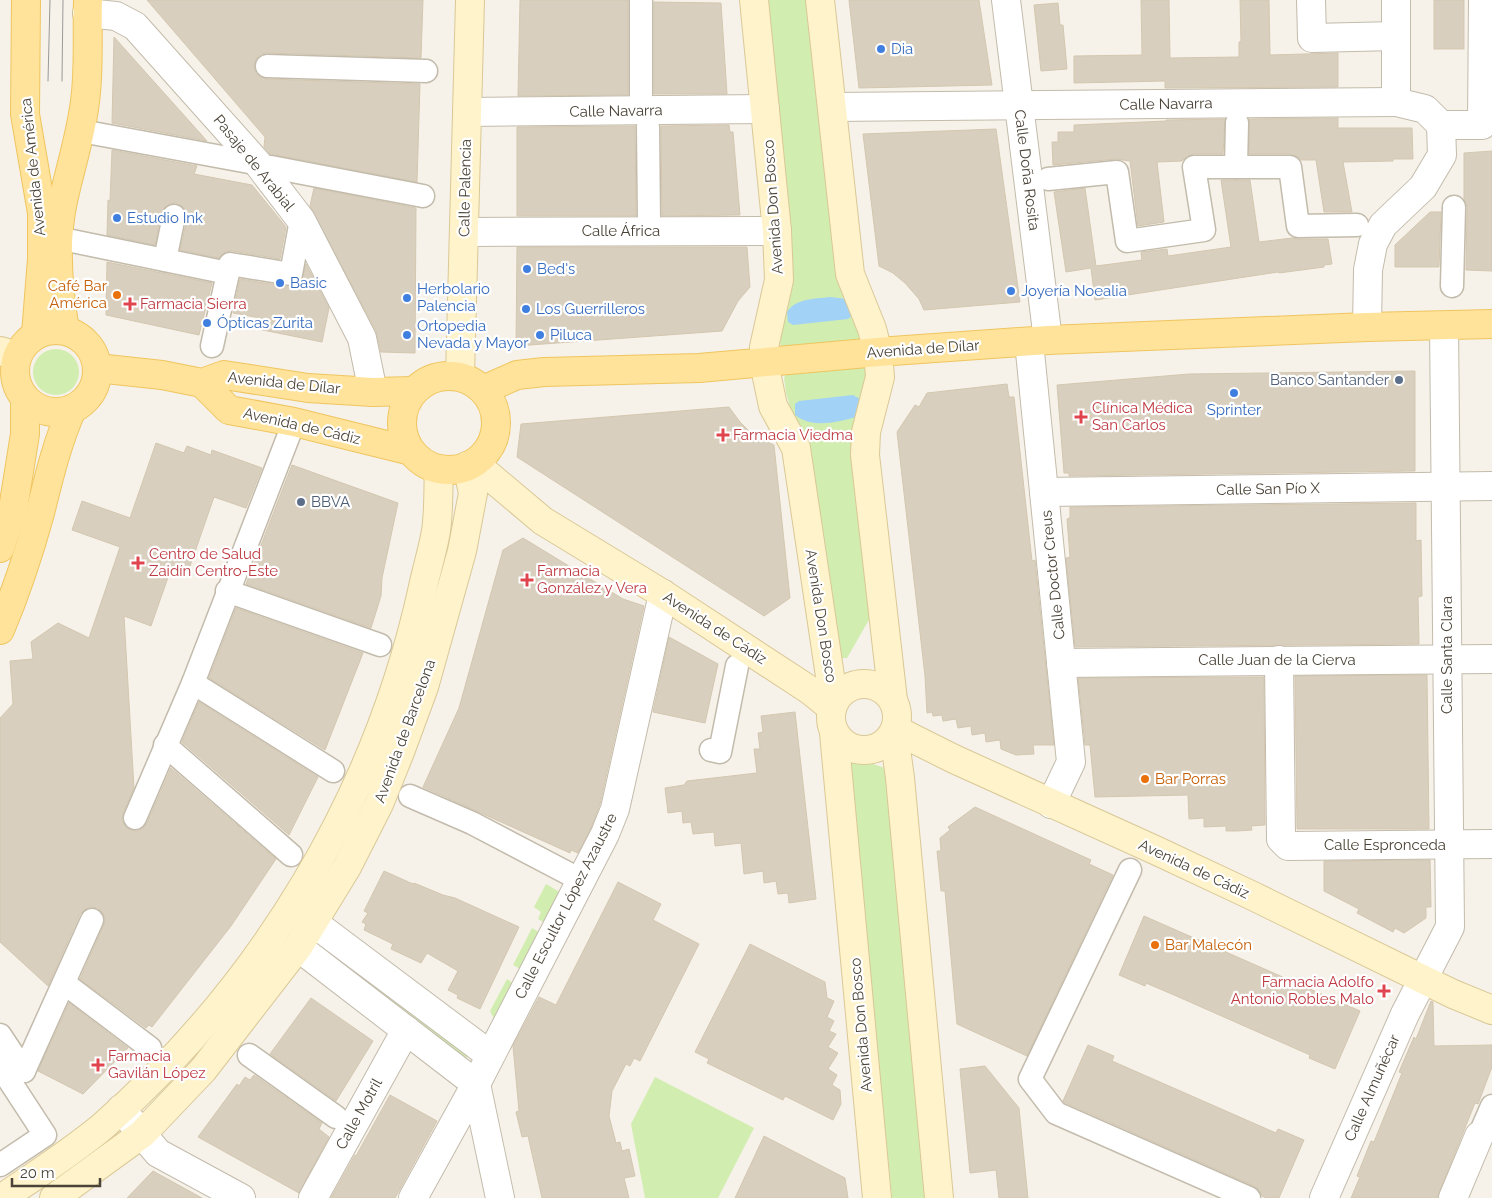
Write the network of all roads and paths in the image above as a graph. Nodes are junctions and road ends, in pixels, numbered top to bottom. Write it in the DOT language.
graph roads {
  1 [pos="26,0"];
  2 [pos="470,0"];
  3 [pos="641,0"];
  4 [pos="754,0"];
  5 [pos="820,0"];
  6 [pos="1006,0"];
  7 [pos="1311,0"];
  8 [pos="1396,0"];
  9 [pos="1483,0"];
  10 [pos="88,7"];
  11 [pos="1487,35"];
  12 [pos="1396,36"];
  13 [pos="266,66"];
  14 [pos="426,71"];
  15 [pos="641,95"];
  16 [pos="1396,102"];
  17 [pos="1019,106"];
  18 [pos="832,107"];
  19 [pos="765,109"];
  20 [pos="467,112"];
  21 [pos="1236,123"];
  22 [pos="1441,125"];
  23 [pos="1487,125"];
  24 [pos="648,127"];
  25 [pos="92,132"];
  26 [pos="249,162"];
  27 [pos="271,167"];
  28 [pos="1236,167"];
  29 [pos="1048,179"];
  30 [pos="423,196"];
  31 [pos="1454,207"];
  32 [pos="174,216"];
  33 [pos="301,220"];
  34 [pos="649,220"];
  35 [pos="1370,225"];
  36 [pos="777,231"];
  37 [pos="464,232"];
  38 [pos="72,241"];
  39 [pos="164,260"];
  40 [pos="228,273"];
  41 [pos="1452,286"];
  42 [pos="1492,324"];
  43 [pos="1444,326"];
  44 [pos="1367,327"];
  45 [pos="65,330"];
  46 [pos="36,334"];
  47 [pos="1038,341"];
  48 [pos="212,346"];
  49 [pos="878,352"];
  50 [pos="8,353"];
  51 [pos="764,363"];
  52 [pos="97,368"];
  53 [pos="202,383"];
  54 [pos="471,383"];
  55 [pos="373,392"];
  56 [pos="414,392"];
  57 [pos="25,399"];
  58 [pos="72,410"];
  59 [pos="294,422"];
  60 [pos="411,451"];
  61 [pos="470,465"];
  62 [pos="439,469"];
  63 [pos="1446,486"];
  64 [pos="1492,486"];
  65 [pos="1044,492"];
  66 [pos="0,548"];
  67 [pos="227,591"];
  68 [pos="663,594"];
  69 [pos="0,630"];
  70 [pos="380,645"];
  71 [pos="1447,659"];
  72 [pos="1492,659"];
  73 [pos="1279,660"];
  74 [pos="1061,663"];
  75 [pos="737,666"];
  76 [pos="193,683"];
  77 [pos="893,700"];
  78 [pos="834,714"];
  79 [pos="895,731"];
  80 [pos="165,746"];
  81 [pos="710,750"];
  82 [pos="333,771"];
  83 [pos="410,796"];
  84 [pos="1051,804"];
  85 [pos="135,818"];
  86 [pos="1492,844"];
  87 [pos="1449,845"];
  88 [pos="292,854"];
  89 [pos="1130,870"];
  90 [pos="575,877"];
  91 [pos="92,920"];
  92 [pos="314,923"];
  93 [pos="298,947"];
  94 [pos="1424,979"];
  95 [pos="64,983"];
  96 [pos="1492,1010"];
  97 [pos="406,1030"];
  98 [pos="0,1034"];
  99 [pos="150,1048"];
  100 [pos="249,1055"];
  101 [pos="490,1055"];
  102 [pos="0,1066"];
  103 [pos="476,1084"];
  104 [pos="1492,1106"];
  105 [pos="121,1109"];
  106 [pos="336,1117"];
  107 [pos="142,1134"];
  108 [pos="1479,1136"];
  109 [pos="0,1165"];
  110 [pos="2,1198"];
  111 [pos="54,1198"];
  112 [pos="241,1198"];
  113 [pos="313,1198"];
  114 [pos="413,1198"];
  115 [pos="500,1198"];
  116 [pos="878,1198"];
  117 [pos="939,1198"];
  118 [pos="1248,1198"];
  119 [pos="1324,1198"];
  120 [pos="1454,1198"];
  1 -- 46 [label="main road, Avenida de América"];
  2 -- 20 [label="main road, Calle Palencia"];
  3 -- 15 [label="street"];
  4 -- 19 [label="main road, Avenida Don Bosco"];
  5 -- 18 [label="main road"];
  6 -- 17 [label="street, Calle Doña Rosita"];
  7 -- 12 [label="street"];
  8 -- 12 [label="street"];
  9 -- 11 [label="street"];
  10 -- 33 [label="street, Pasaje de Arabial"];
  10 -- 45 [label="main road, Avenida de América"];
  11 -- 23 [label="street"];
  12 -- 16 [label="street"];
  13 -- 14 [label="street"];
  16 -- 17 [label="street, Calle Navarra"];
  16 -- 22 [label="street, Calle Navarra"];
  17 -- 18 [label="street, Calle Navarra"];
  17 -- 47 [label="street, Calle Doña Rosita"];
  18 -- 49 [label="main road"];
  19 -- 20 [label="street, Calle Navarra"];
  19 -- 36 [label="main road, Avenida Don Bosco"];
  20 -- 37 [label="main road, Calle Palencia"];
  21 -- 28 [label="street"];
  22 -- 23 [label="street"];
  22 -- 35 [label="street"];
  24 -- 34 [label="street"];
  25 -- 26 [label="street"];
  27 -- 30 [label="street"];
  28 -- 29 [label="street"];
  28 -- 35 [label="street"];
  31 -- 41 [label="street"];
  32 -- 39 [label="street"];
  33 -- 40 [label="street"];
  33 -- 55 [label="street, Pasaje de Arabial"];
  35 -- 44 [label="street"];
  36 -- 37 [label="street, Calle África"];
  36 -- 51 [label="main road, Avenida Don Bosco"];
  37 -- 54 [label="main road, Calle Palencia"];
  38 -- 39 [label="street"];
  39 -- 40 [label="street"];
  40 -- 48 [label="street"];
  42 -- 43 [label="main road, Avenida de Dílar"];
  43 -- 44 [label="main road, Avenida de Dílar"];
  43 -- 63 [label="street, Calle Santa Clara"];
  44 -- 47 [label="main road, Avenida de Dílar"];
  45 -- 46 [label="main road"];
  45 -- 52 [label="main road"];
  46 -- 50 [label="main road"];
  47 -- 49 [label="main road, Avenida de Dílar"];
  47 -- 65 [label="street, Calle Doctor Creus"];
  49 -- 51 [label="main road, Avenida de Dílar"];
  49 -- 77 [label="main road"];
  50 -- 57 [label="main road"];
  51 -- 54 [label="main road, Avenida de Dílar"];
  51 -- 78 [label="main road, Avenida Don Bosco"];
  52 -- 53 [label="main road, Avenida de Dílar"];
  52 -- 58 [label="main road"];
  53 -- 55 [label="main road, Avenida de Dílar"];
  53 -- 59 [label="main road, Avenida de Cádiz"];
  54 -- 56 [label="main road"];
  54 -- 61 [label="main road"];
  55 -- 56 [label="main road, Avenida de Dílar"];
  56 -- 60 [label="main road"];
  57 -- 58 [label="main road"];
  57 -- 66 [label="main road"];
  58 -- 69 [label="main road"];
  59 -- 60 [label="main road, Avenida de Cádiz"];
  59 -- 67 [label="street"];
  60 -- 62 [label="main road"];
  61 -- 62 [label="main road"];
  61 -- 68 [label="main road, Avenida de Cádiz"];
  61 -- 92 [label="main road, Avenida de Barcelona"];
  62 -- 105 [label="main road, Avenida de Barcelona"];
  63 -- 64 [label="street, Calle San Pío X"];
  63 -- 65 [label="street, Calle San Pío X"];
  63 -- 71 [label="street, Calle Santa Clara"];
  65 -- 74 [label="street, Calle Doctor Creus"];
  67 -- 70 [label="street"];
  67 -- 76 [label="street"];
  68 -- 78 [label="main road, Avenida de Cádiz"];
  68 -- 101 [label="street, Calle Escultor López Azaustre"];
  71 -- 72 [label="street, Calle Juan de la Cierva"];
  71 -- 73 [label="street, Calle Juan de la Cierva"];
  71 -- 87 [label="street, Calle Santa Clara"];
  73 -- 74 [label="street, Calle Juan de la Cierva"];
  73 -- 87 [label="street, Calle Espronceda"];
  74 -- 84 [label="street, Calle Doctor Creus"];
  75 -- 81 [label="street, Avenida de Cádiz"];
  76 -- 80 [label="street"];
  76 -- 82 [label="street"];
  77 -- 78 [label="main road"];
  77 -- 79 [label="main road"];
  78 -- 79 [label="main road"];
  78 -- 116 [label="main road, Avenida Don Bosco"];
  79 -- 84 [label="main road, Avenida de Cádiz"];
  79 -- 117 [label="main road"];
  80 -- 85 [label="street"];
  80 -- 88 [label="street"];
  83 -- 90 [label="street, Avenida de Barcelona"];
  84 -- 94 [label="main road, Avenida de Cádiz"];
  86 -- 87 [label="street, Calle Espronceda"];
  87 -- 94 [label="street, Calle Santa Clara"];
  89 -- 118 [label="street"];
  91 -- 95 [label="street"];
  92 -- 93 [label="main road, Avenida de Barcelona"];
  92 -- 101 [label="street"];
  93 -- 97 [label="street"];
  93 -- 107 [label="main road, Avenida de Barcelona"];
  94 -- 96 [label="main road, Avenida de Cádiz"];
  94 -- 119 [label="street, Calle Almuñécar"];
  95 -- 98 [label="street"];
  95 -- 99 [label="street"];
  97 -- 103 [label="street"];
  97 -- 113 [label="street, Calle Motril"];
  100 -- 106 [label="street"];
  101 -- 103 [label="street, Calle Escultor López Azaustre"];
  102 -- 109 [label="street"];
  103 -- 114 [label="street, Calle Escultor López Azaustre"];
  103 -- 115 [label="street"];
  104 -- 108 [label="street"];
  105 -- 107 [label="street"];
  105 -- 110 [label="main road, Avenida de Barcelona"];
  107 -- 111 [label="main road, Avenida de Barcelona"];
  107 -- 112 [label="street"];
  108 -- 120 [label="street"];
}
